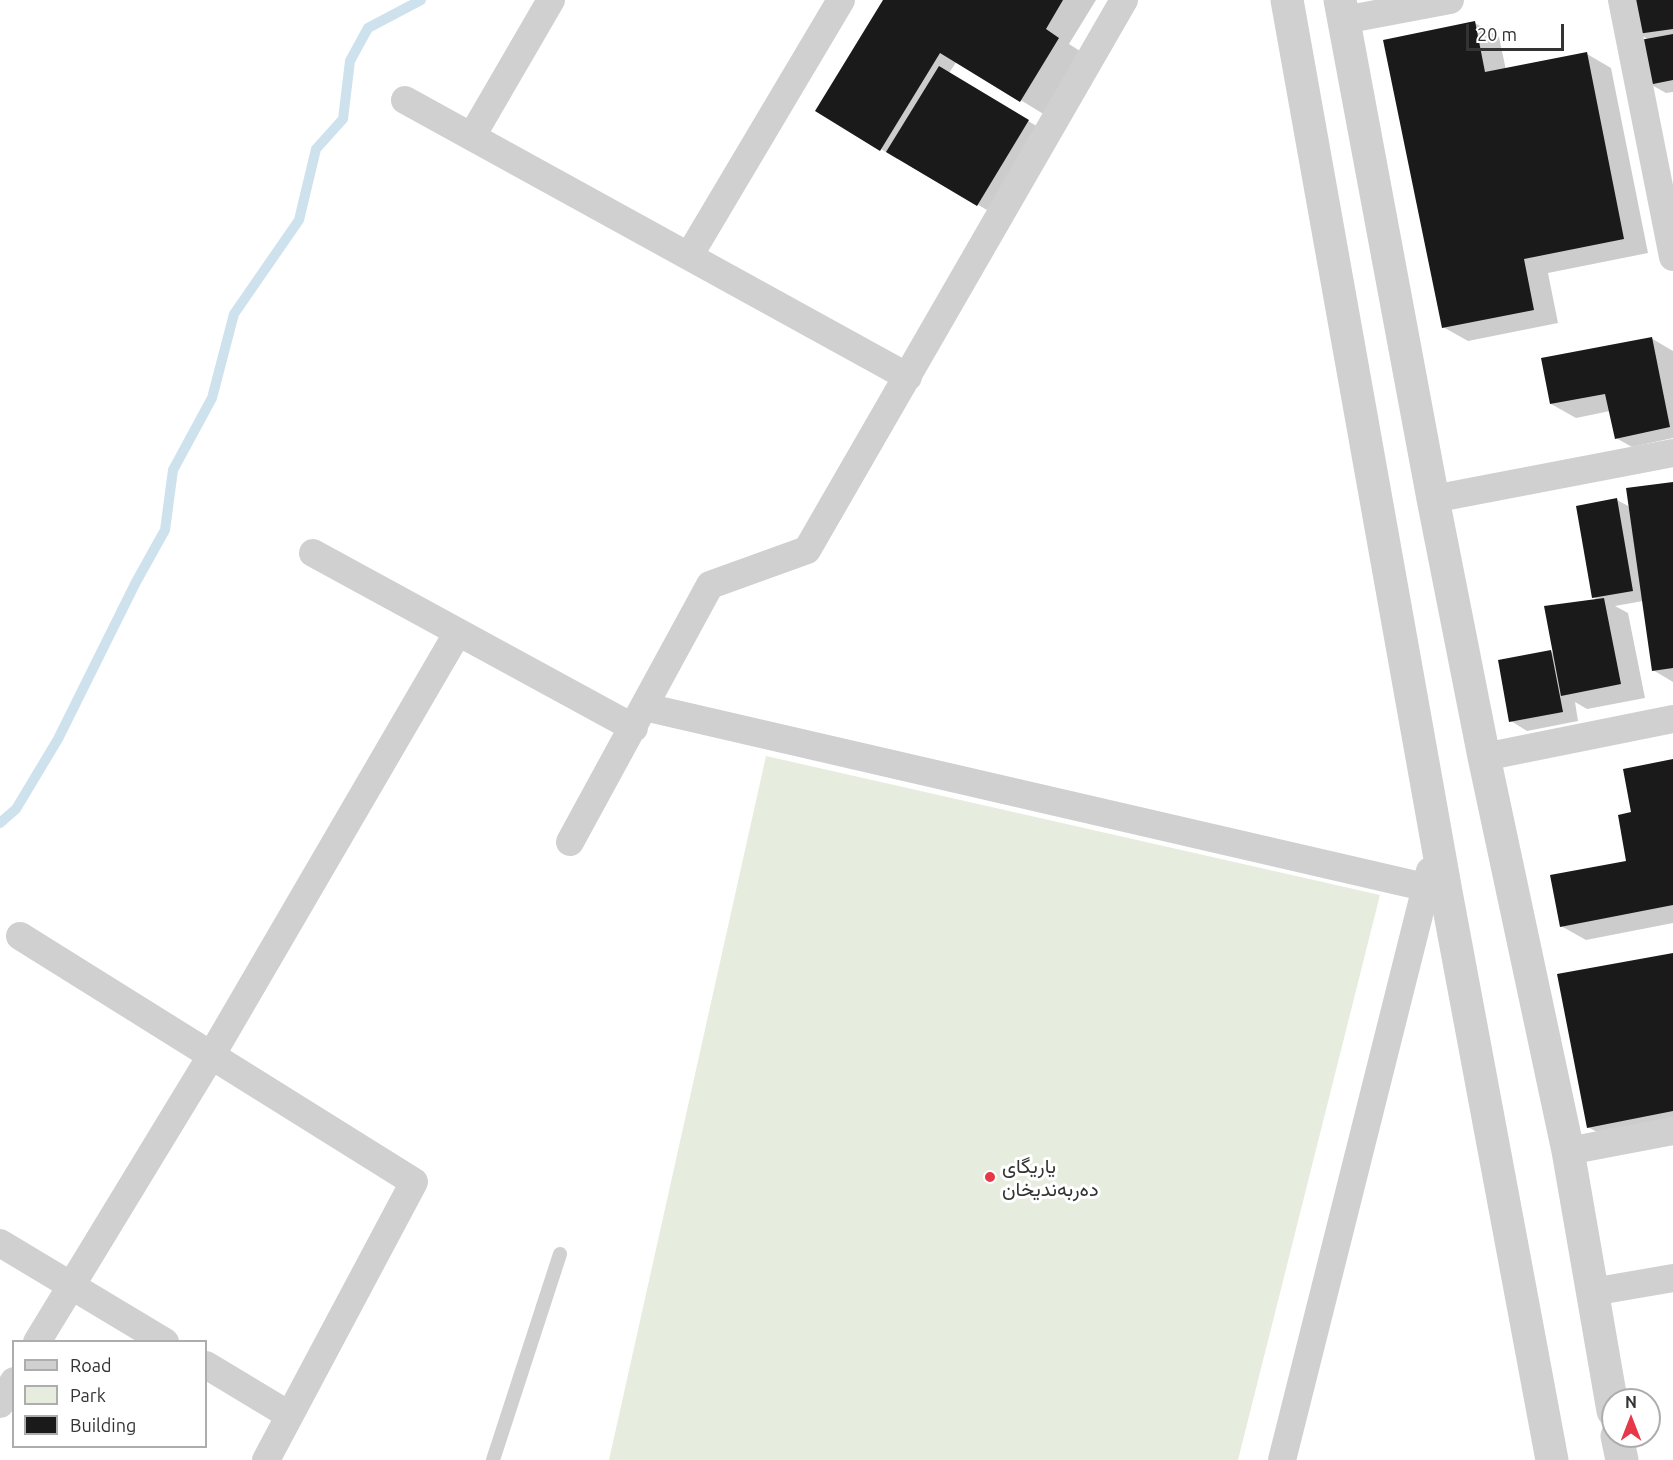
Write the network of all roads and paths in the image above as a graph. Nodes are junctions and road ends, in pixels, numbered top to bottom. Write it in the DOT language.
graph roads {
  1 [pos="551,0"];
  2 [pos="841,0"];
  3 [pos="1124,0"];
  4 [pos="1287,0"];
  5 [pos="1450,0"];
  6 [pos="1622,0"];
  7 [pos="1342,10"];
  8 [pos="405,100"];
  9 [pos="472,136"];
  10 [pos="1669,218"];
  11 [pos="689,256"];
  12 [pos="1673,257"];
  13 [pos="908,377"];
  14 [pos="1673,453"];
  15 [pos="1433,499"];
  16 [pos="313,553"];
  17 [pos="458,632"];
  18 [pos="639,718"];
  19 [pos="1673,719"];
  20 [pos="1484,757"];
  21 [pos="570,842"];
  22 [pos="1436,890"];
  23 [pos="20,936"];
  24 [pos="211,1056"];
  25 [pos="1673,1131"];
  26 [pos="1568,1151"];
  27 [pos="0,1243"];
  28 [pos="560,1254"];
  29 [pos="1673,1278"];
  30 [pos="70,1285"];
  31 [pos="1592,1292"];
  32 [pos="38,1340"];
  33 [pos="163,1340"];
  34 [pos="207,1366"];
  35 [pos="12,1384"];
  36 [pos="1609,1388"];
  37 [pos="0,1404"];
  38 [pos="290,1415"];
  39 [pos="266,1460"];
  40 [pos="493,1460"];
  41 [pos="1282,1460"];
  42 [pos="1552,1460"];
  1 -- 9 [label="street"];
  2 -- 11 [label="street"];
  3 -- 13 [label="street"];
  4 -- 22 [label="street"];
  5 -- 7 [label="street"];
  6 -- 10 [label="street"];
  7 -- 15 [label="street"];
  8 -- 9 [label="street"];
  9 -- 11 [label="street"];
  10 -- 12 [label="street"];
  11 -- 13 [label="street"];
  13 -- 18 [label="street"];
  14 -- 15 [label="street"];
  15 -- 20 [label="street"];
  16 -- 17 [label="street"];
  17 -- 18 [label="street"];
  17 -- 24 [label="street"];
  18 -- 21 [label="street"];
  18 -- 22 [label="street"];
  19 -- 20 [label="street"];
  20 -- 26 [label="street"];
  22 -- 41 [label="street"];
  22 -- 42 [label="street"];
  23 -- 24 [label="street"];
  24 -- 30 [label="street"];
  24 -- 38 [label="street"];
  25 -- 26 [label="street"];
  26 -- 31 [label="street"];
  27 -- 30 [label="street"];
  28 -- 40 [label="lane"];
  29 -- 31 [label="street"];
  30 -- 32 [label="street"];
  30 -- 33 [label="street"];
  31 -- 36 [label="street"];
  34 -- 38 [label="street"];
  35 -- 37 [label="street"];
  38 -- 39 [label="street"];
}
